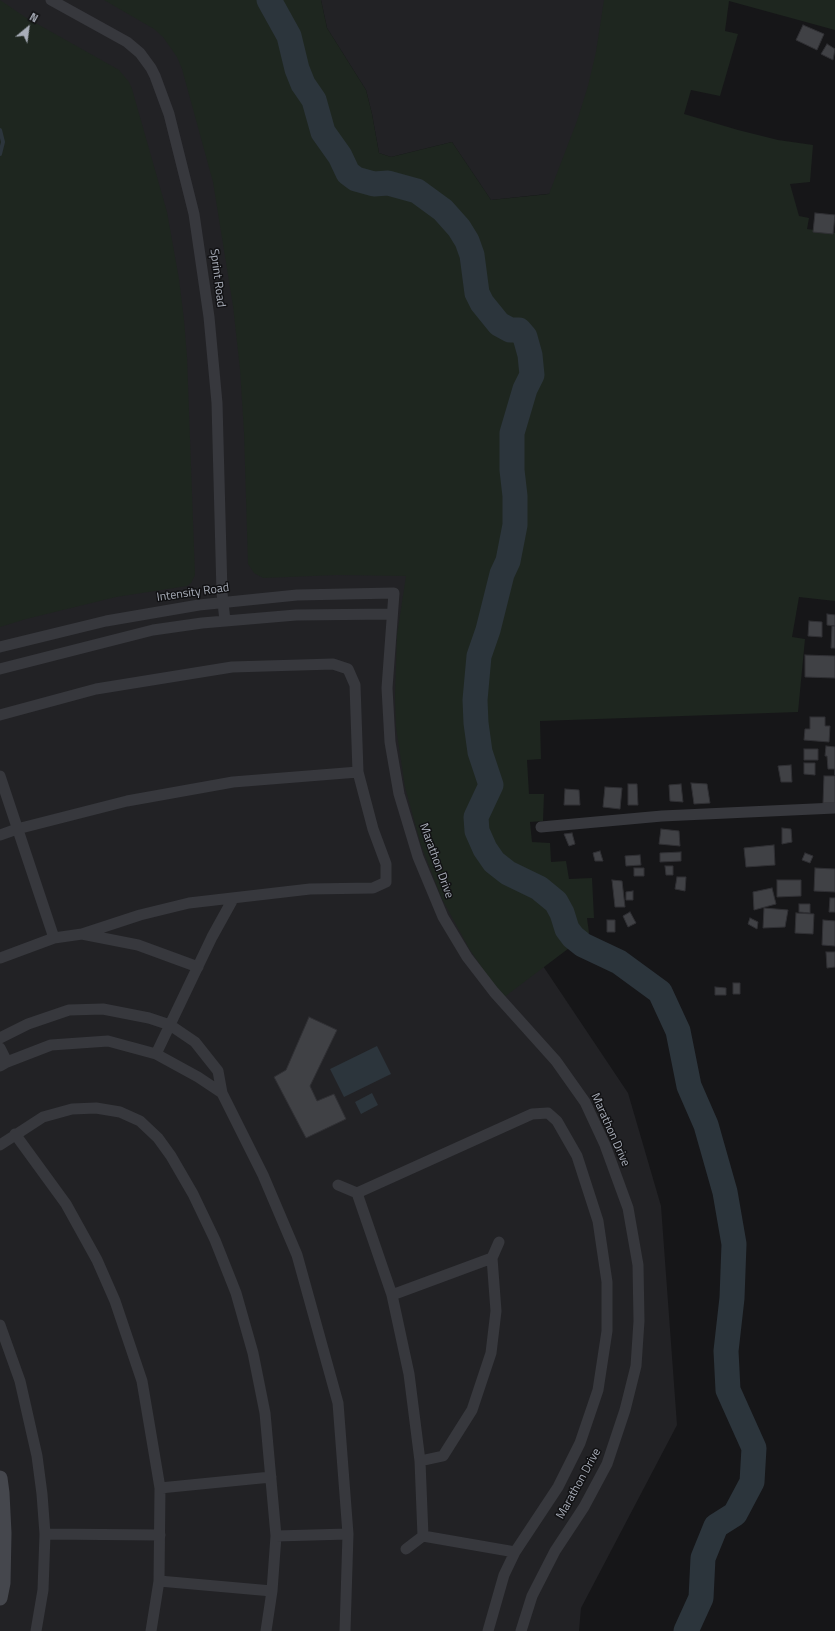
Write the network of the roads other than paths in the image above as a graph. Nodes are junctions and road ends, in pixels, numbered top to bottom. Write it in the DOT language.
graph roads {
  1 [pos="51,0"];
  2 [pos="394,593"];
  3 [pos="224,602"];
  4 [pos="392,614"];
  5 [pos="225,621"];
  6 [pos="0,647"];
  7 [pos="0,669"];
  8 [pos="0,715"];
  9 [pos="358,772"];
  10 [pos="0,776"];
  11 [pos="835,808"];
  12 [pos="541,827"];
  13 [pos="17,829"];
  14 [pos="0,835"];
  15 [pos="233,899"];
  16 [pos="82,934"];
  17 [pos="54,938"];
  18 [pos="0,958"];
  19 [pos="198,967"];
  20 [pos="170,1025"];
  21 [pos="0,1038"];
  22 [pos="0,1048"];
  23 [pos="156,1054"];
  24 [pos="3,1064"];
  25 [pos="222,1093"];
  26 [pos="15,1134"];
  27 [pos="0,1145"];
  28 [pos="338,1185"];
  29 [pos="357,1193"];
  30 [pos="499,1242"];
  31 [pos="492,1258"];
  32 [pos="392,1295"];
  33 [pos="0,1325"];
  34 [pos="420,1461"];
  35 [pos="271,1477"];
  36 [pos="0,1478"];
  37 [pos="160,1488"];
  38 [pos="46,1534"];
  39 [pos="348,1534"];
  40 [pos="160,1535"];
  41 [pos="276,1536"];
  42 [pos="423,1536"];
  43 [pos="406,1549"];
  44 [pos="514,1552"];
  45 [pos="159,1580"];
  46 [pos="272,1591"];
  47 [pos="0,1598"];
  48 [pos="36,1631"];
  49 [pos="151,1631"];
  50 [pos="266,1631"];
  51 [pos="345,1631"];
  52 [pos="488,1631"];
  53 [pos="521,1631"];
  1 -- 3 [label="street, Sprint Road"];
  2 -- 3 [label="street, Intensity Road"];
  2 -- 4 [label="street, Marathon Drive"];
  3 -- 5 [label="street, Sprint Road"];
  3 -- 6 [label="street, Intensity Road"];
  4 -- 5 [label="street"];
  4 -- 53 [label="street, Marathon Drive"];
  5 -- 7 [label="street"];
  8 -- 9 [label="street"];
  9 -- 13 [label="street"];
  9 -- 15 [label="street"];
  10 -- 13 [label="street"];
  11 -- 12 [label="street"];
  13 -- 14 [label="street"];
  13 -- 17 [label="street"];
  15 -- 16 [label="street"];
  15 -- 19 [label="street"];
  16 -- 17 [label="street"];
  16 -- 19 [label="street"];
  17 -- 18 [label="street"];
  19 -- 20 [label="street"];
  20 -- 21 [label="street"];
  20 -- 23 [label="street"];
  20 -- 25 [label="street"];
  22 -- 24 [label="street"];
  23 -- 24 [label="street"];
  23 -- 25 [label="street"];
  25 -- 39 [label="street"];
  26 -- 27 [label="street"];
  26 -- 35 [label="street"];
  26 -- 37 [label="street"];
  28 -- 29 [label="street"];
  29 -- 32 [label="street"];
  29 -- 44 [label="street"];
  30 -- 31 [label="street"];
  31 -- 32 [label="street"];
  31 -- 34 [label="street"];
  32 -- 34 [label="street"];
  33 -- 38 [label="street"];
  34 -- 42 [label="street"];
  35 -- 37 [label="street"];
  35 -- 41 [label="street"];
  36 -- 47 [label="main road"];
  37 -- 40 [label="street"];
  38 -- 40 [label="street"];
  38 -- 48 [label="street"];
  39 -- 41 [label="street"];
  39 -- 51 [label="street"];
  40 -- 45 [label="street"];
  41 -- 46 [label="street"];
  42 -- 43 [label="street"];
  42 -- 44 [label="street"];
  44 -- 52 [label="street"];
  45 -- 46 [label="street"];
  45 -- 49 [label="street"];
  46 -- 50 [label="street"];
}
